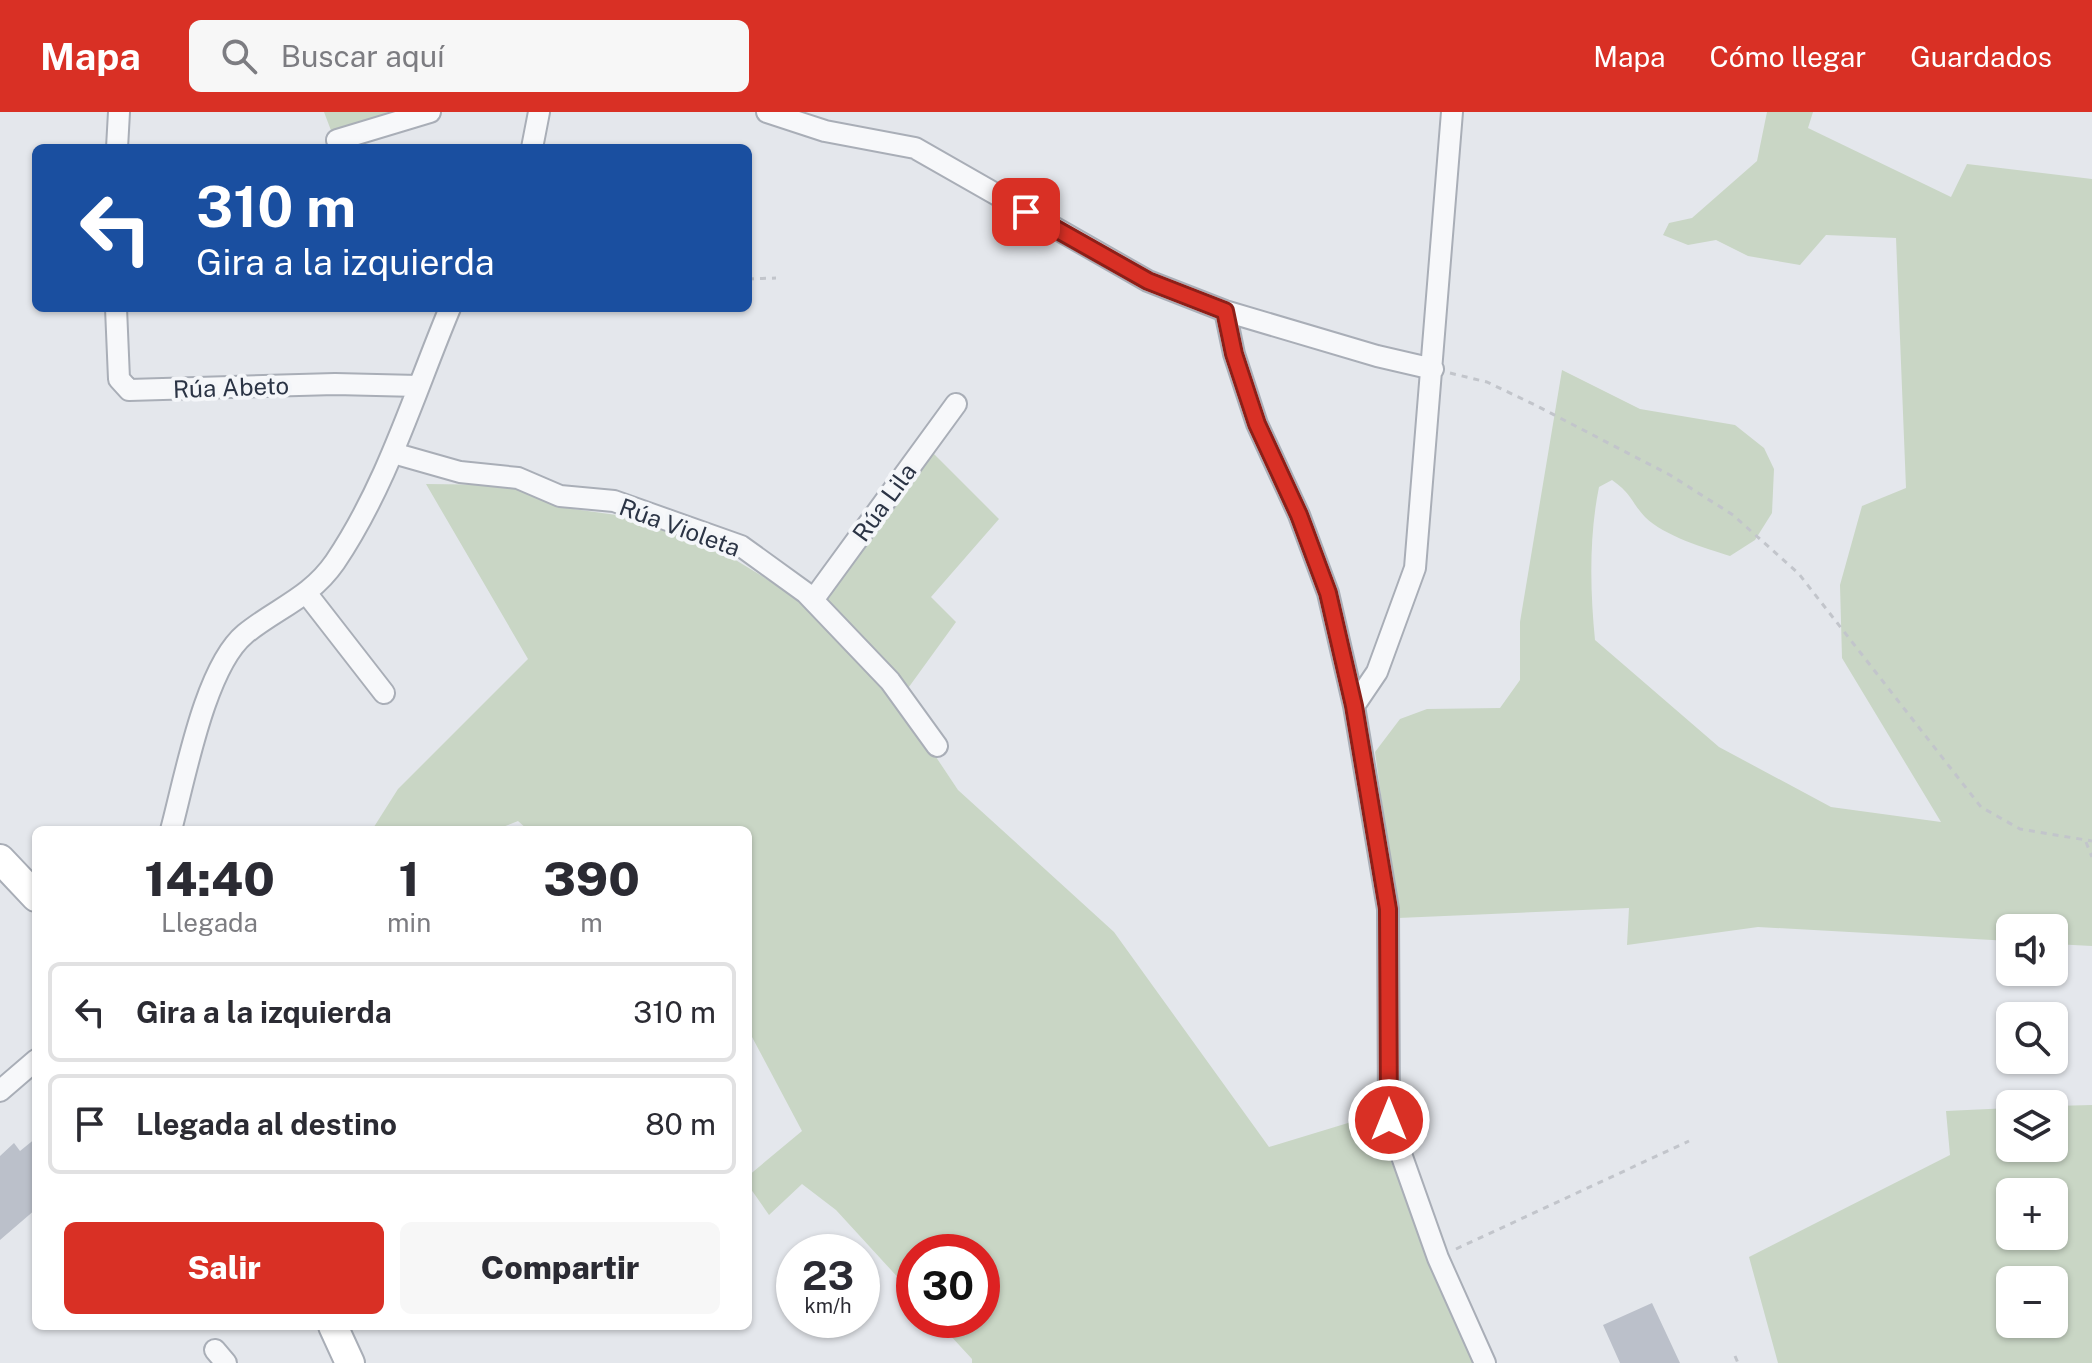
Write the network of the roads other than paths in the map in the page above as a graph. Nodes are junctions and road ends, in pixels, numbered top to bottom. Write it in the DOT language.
graph roads {
  1 [pos="119,112"];
  2 [pos="430,112"];
  3 [pos="539,112"];
  4 [pos="767,112"];
  5 [pos="1452,112"];
  6 [pos="337,140"];
  7 [pos="117,144"];
  8 [pos="533,144"];
  9 [pos="1225,311"];
  10 [pos="116,312"];
  11 [pos="448,312"];
  12 [pos="1433,369"];
  13 [pos="418,386"];
  14 [pos="956,404"];
  15 [pos="393,453"];
  16 [pos="307,594"];
  17 [pos="813,600"];
  18 [pos="384,693"];
  19 [pos="1354,706"];
  20 [pos="937,746"];
  21 [pos="172,826"];
  22 [pos="0,859"];
  23 [pos="32,893"];
  24 [pos="32,1063"];
  25 [pos="0,1091"];
  26 [pos="335,1330"];
  27 [pos="350,1363"];
  28 [pos="1485,1363"];
  1 -- 7 [label="street"];
  2 -- 6 [label="street"];
  3 -- 8 [label="street"];
  4 -- 9 [label="street"];
  5 -- 12 [label="street"];
  9 -- 12 [label="street"];
  9 -- 19 [label="street"];
  10 -- 13 [label="street, Rúa Abeto"];
  11 -- 13 [label="street"];
  12 -- 19 [label="street"];
  13 -- 15 [label="street"];
  14 -- 17 [label="street, Rúa Lila"];
  15 -- 16 [label="street"];
  15 -- 17 [label="street, Rúa Violeta"];
  16 -- 18 [label="street"];
  16 -- 21 [label="street"];
  17 -- 20 [label="street, Rúa Violeta"];
  19 -- 28 [label="street"];
  22 -- 23 [label="main road"];
  24 -- 25 [label="street"];
  26 -- 27 [label="main road"];
}
